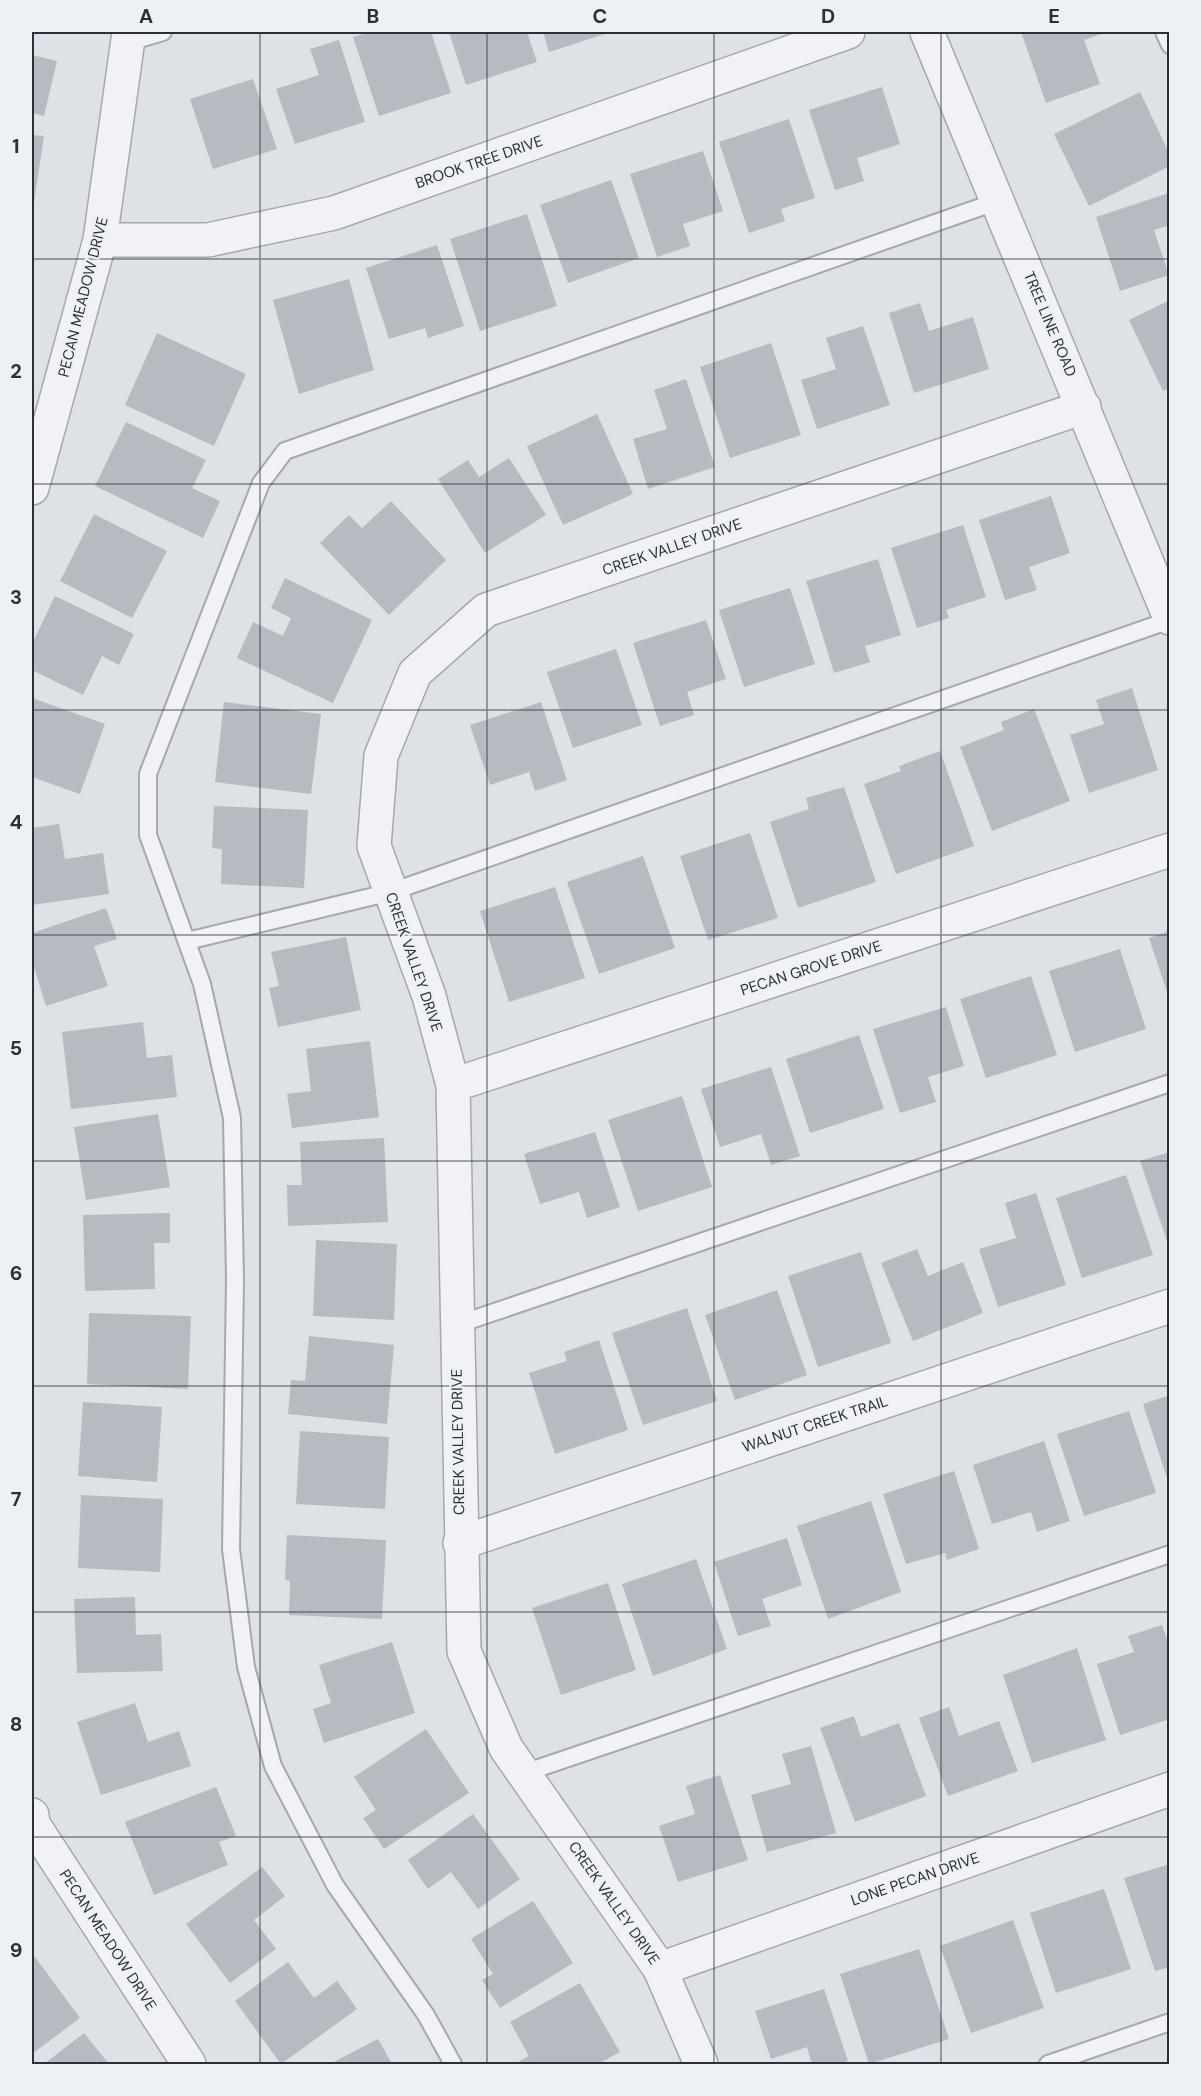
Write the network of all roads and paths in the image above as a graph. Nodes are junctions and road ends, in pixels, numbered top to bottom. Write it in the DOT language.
graph roads {
  1 [pos="163,32"];
  2 [pos="848,32"];
  3 [pos="927,32"];
  4 [pos="1164,32"];
  5 [pos="129,37"];
  6 [pos="1170,45"];
  7 [pos="998,201"];
  8 [pos="100,240"];
  9 [pos="1084,407"];
  10 [pos="32,488"];
  11 [pos="1170,619"];
  12 [pos="1170,850"];
  13 [pos="391,892"];
  14 [pos="187,941"];
  15 [pos="1170,1083"];
  16 [pos="453,1085"];
  17 [pos="1170,1306"];
  18 [pos="456,1325"];
  19 [pos="459,1543"];
  20 [pos="1170,1554"];
  21 [pos="524,1773"];
  22 [pos="1170,1789"];
  23 [pos="32,1815"];
  24 [pos="660,1969"];
  25 [pos="1170,2022"];
  26 [pos="189,2064"];
  27 [pos="453,2064"];
  28 [pos="701,2064"];
  29 [pos="1048,2064"];
  1 -- 5 [label="lane"];
  2 -- 8 [label="street, BROOK TREE DRIVE"];
  3 -- 7 [label="street, TREE LINE ROAD"];
  4 -- 6 [label="lane"];
  5 -- 8 [label="street, PECAN MEADOW DRIVE"];
  7 -- 9 [label="street, TREE LINE ROAD"];
  7 -- 14 [label="lane"];
  8 -- 10 [label="street, PECAN MEADOW DRIVE"];
  9 -- 11 [label="street, TREE LINE ROAD"];
  9 -- 13 [label="street, CREEK VALLEY DRIVE"];
  11 -- 13 [label="lane"];
  12 -- 16 [label="street, PECAN GROVE DRIVE"];
  13 -- 14 [label="lane"];
  13 -- 16 [label="street, CREEK VALLEY DRIVE"];
  14 -- 27 [label="lane"];
  15 -- 18 [label="lane"];
  16 -- 18 [label="street, CREEK VALLEY DRIVE"];
  17 -- 19 [label="street, WALNUT CREEK TRAIL"];
  18 -- 19 [label="street, CREEK VALLEY DRIVE"];
  19 -- 21 [label="street, CREEK VALLEY DRIVE"];
  20 -- 21 [label="lane"];
  21 -- 24 [label="street, CREEK VALLEY DRIVE"];
  22 -- 24 [label="street, LONE PECAN DRIVE"];
  23 -- 26 [label="street, PECAN MEADOW DRIVE"];
  24 -- 28 [label="street, CREEK VALLEY DRIVE"];
  25 -- 29 [label="lane"];
}
